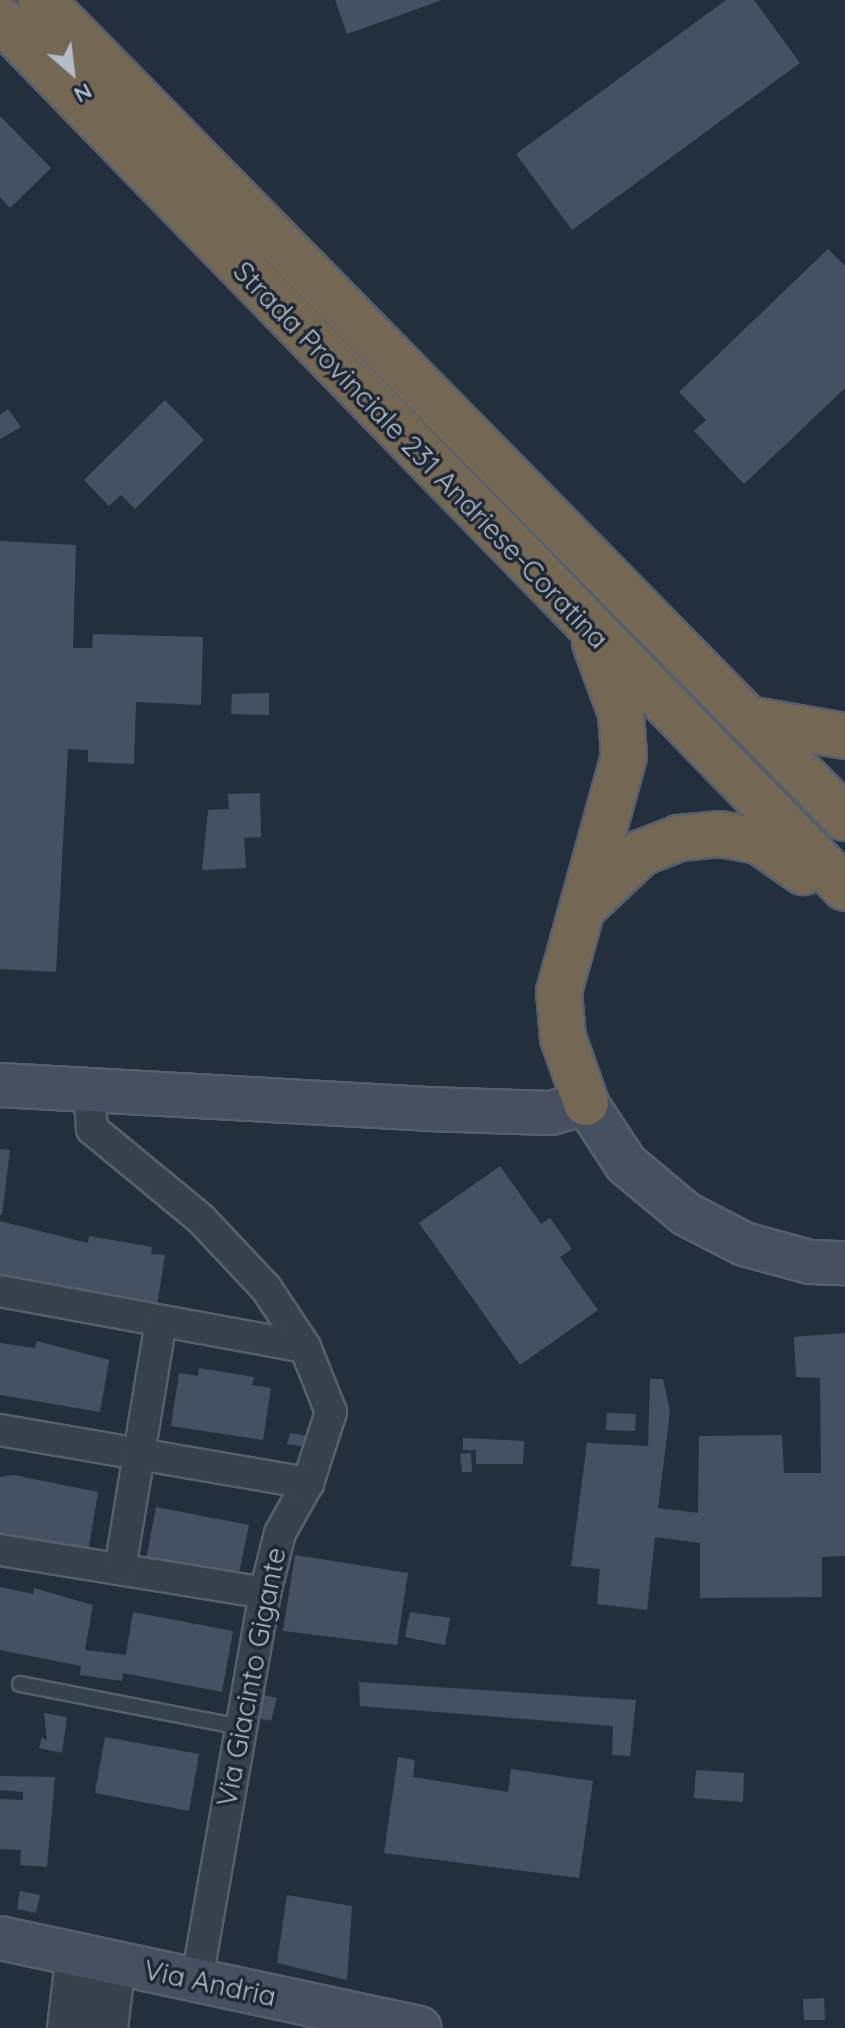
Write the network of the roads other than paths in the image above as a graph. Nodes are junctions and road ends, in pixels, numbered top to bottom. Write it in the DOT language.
graph roads {
  1 [pos="41,0"];
  2 [pos="0,19"];
  3 [pos="589,629"];
  4 [pos="747,719"];
  5 [pos="845,736"];
  6 [pos="845,818"];
  7 [pos="845,888"];
  8 [pos="583,910"];
  9 [pos="845,913"];
  10 [pos="0,1085"];
  11 [pos="89,1093"];
  12 [pos="586,1103"];
  13 [pos="845,1263"];
  14 [pos="0,1291"];
  15 [pos="161,1321"];
  16 [pos="305,1347"];
  17 [pos="0,1430"];
  18 [pos="137,1454"];
  19 [pos="308,1483"];
  20 [pos="0,1550"];
  21 [pos="120,1569"];
  22 [pos="265,1593"];
  23 [pos="20,1684"];
  24 [pos="237,1726"];
  25 [pos="0,1938"];
  26 [pos="97,1958"];
  27 [pos="197,1980"];
  28 [pos="63,2028"];
  29 [pos="88,2028"];
  30 [pos="112,2028"];
  31 [pos="419,2028"];
  1 -- 4 [label="highway, Strada Provinciale 231 Andriese-Coratina"];
  2 -- 3 [label="highway, Strada Provinciale 231 Andriese-Coratina"];
  3 -- 7 [label="highway, Strada Provinciale 231 Andriese-Coratina"];
  3 -- 8 [label="highway"];
  4 -- 5 [label="highway"];
  4 -- 6 [label="highway, Strada Provinciale 231 Andriese-Coratina"];
  8 -- 9 [label="highway"];
  8 -- 12 [label="highway"];
  10 -- 11 [label="street"];
  11 -- 12 [label="street"];
  11 -- 16 [label="street, Via Giacinto Gigante"];
  12 -- 13 [label="street"];
  14 -- 15 [label="street"];
  15 -- 16 [label="street"];
  15 -- 18 [label="street"];
  16 -- 19 [label="street, Via Giacinto Gigante"];
  17 -- 18 [label="street"];
  18 -- 19 [label="street"];
  18 -- 21 [label="street"];
  19 -- 22 [label="street, Via Giacinto Gigante"];
  20 -- 21 [label="street"];
  21 -- 22 [label="street"];
  22 -- 24 [label="street, Via Giacinto Gigante"];
  23 -- 24 [label="lane"];
  24 -- 27 [label="street, Via Giacinto Gigante"];
  25 -- 26 [label="street, Via Andria"];
  26 -- 27 [label="street, Via Andria"];
  26 -- 28 [label="street"];
  26 -- 29 [label="street"];
  26 -- 30 [label="street"];
  27 -- 31 [label="street, Via Andria"];
}
